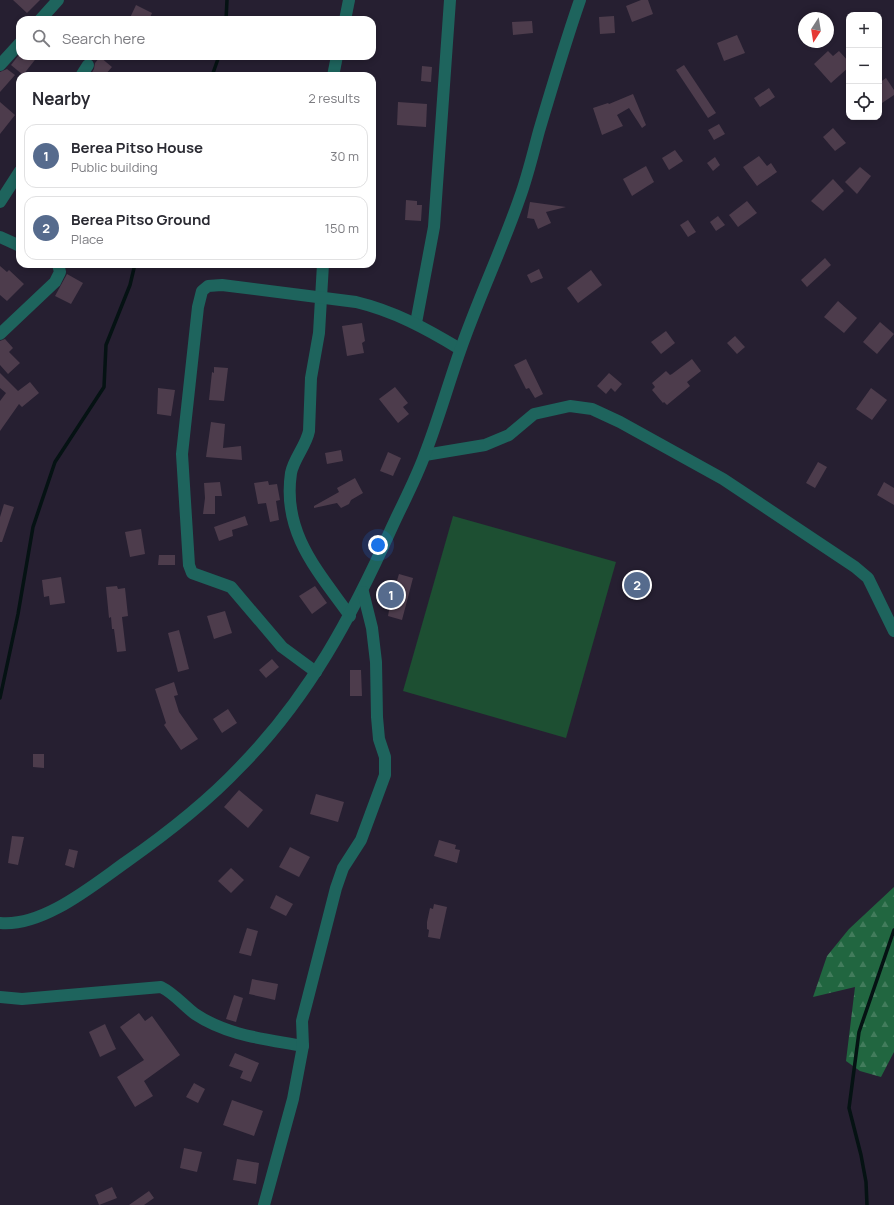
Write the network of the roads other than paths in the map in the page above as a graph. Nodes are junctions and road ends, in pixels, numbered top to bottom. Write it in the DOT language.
graph roads {
  1 [pos="58,0"];
  2 [pos="349,0"];
  3 [pos="450,0"];
  4 [pos="580,0"];
  5 [pos="44,16"];
  6 [pos="346,16"];
  7 [pos="16,47"];
  8 [pos="336,60"];
  9 [pos="0,65"];
  10 [pos="88,65"];
  11 [pos="84,72"];
  12 [pos="333,72"];
  13 [pos="16,177"];
  14 [pos="0,202"];
  15 [pos="0,237"];
  16 [pos="16,244"];
  17 [pos="59,268"];
  18 [pos="324,268"];
  19 [pos="322,297"];
  20 [pos="416,323"];
  21 [pos="0,334"];
  22 [pos="460,349"];
  23 [pos="425,455"];
  24 [pos="363,592"];
  25 [pos="350,616"];
  26 [pos="894,631"];
  27 [pos="316,672"];
  28 [pos="0,923"];
  29 [pos="0,997"];
  30 [pos="303,1046"];
  31 [pos="264,1205"];
  1 -- 5 [label="street"];
  2 -- 6 [label="street"];
  3 -- 20 [label="street"];
  4 -- 22 [label="street"];
  7 -- 9 [label="street"];
  8 -- 12 [label="street"];
  10 -- 11 [label="street"];
  13 -- 14 [label="street"];
  15 -- 16 [label="street"];
  17 -- 21 [label="street"];
  18 -- 19 [label="street"];
  19 -- 20 [label="street"];
  19 -- 25 [label="street"];
  19 -- 27 [label="street"];
  20 -- 22 [label="street"];
  22 -- 23 [label="street"];
  23 -- 24 [label="street"];
  23 -- 26 [label="street"];
  24 -- 25 [label="street"];
  24 -- 30 [label="street"];
  25 -- 27 [label="street"];
  27 -- 28 [label="street"];
  29 -- 30 [label="street"];
  30 -- 31 [label="street"];
}
